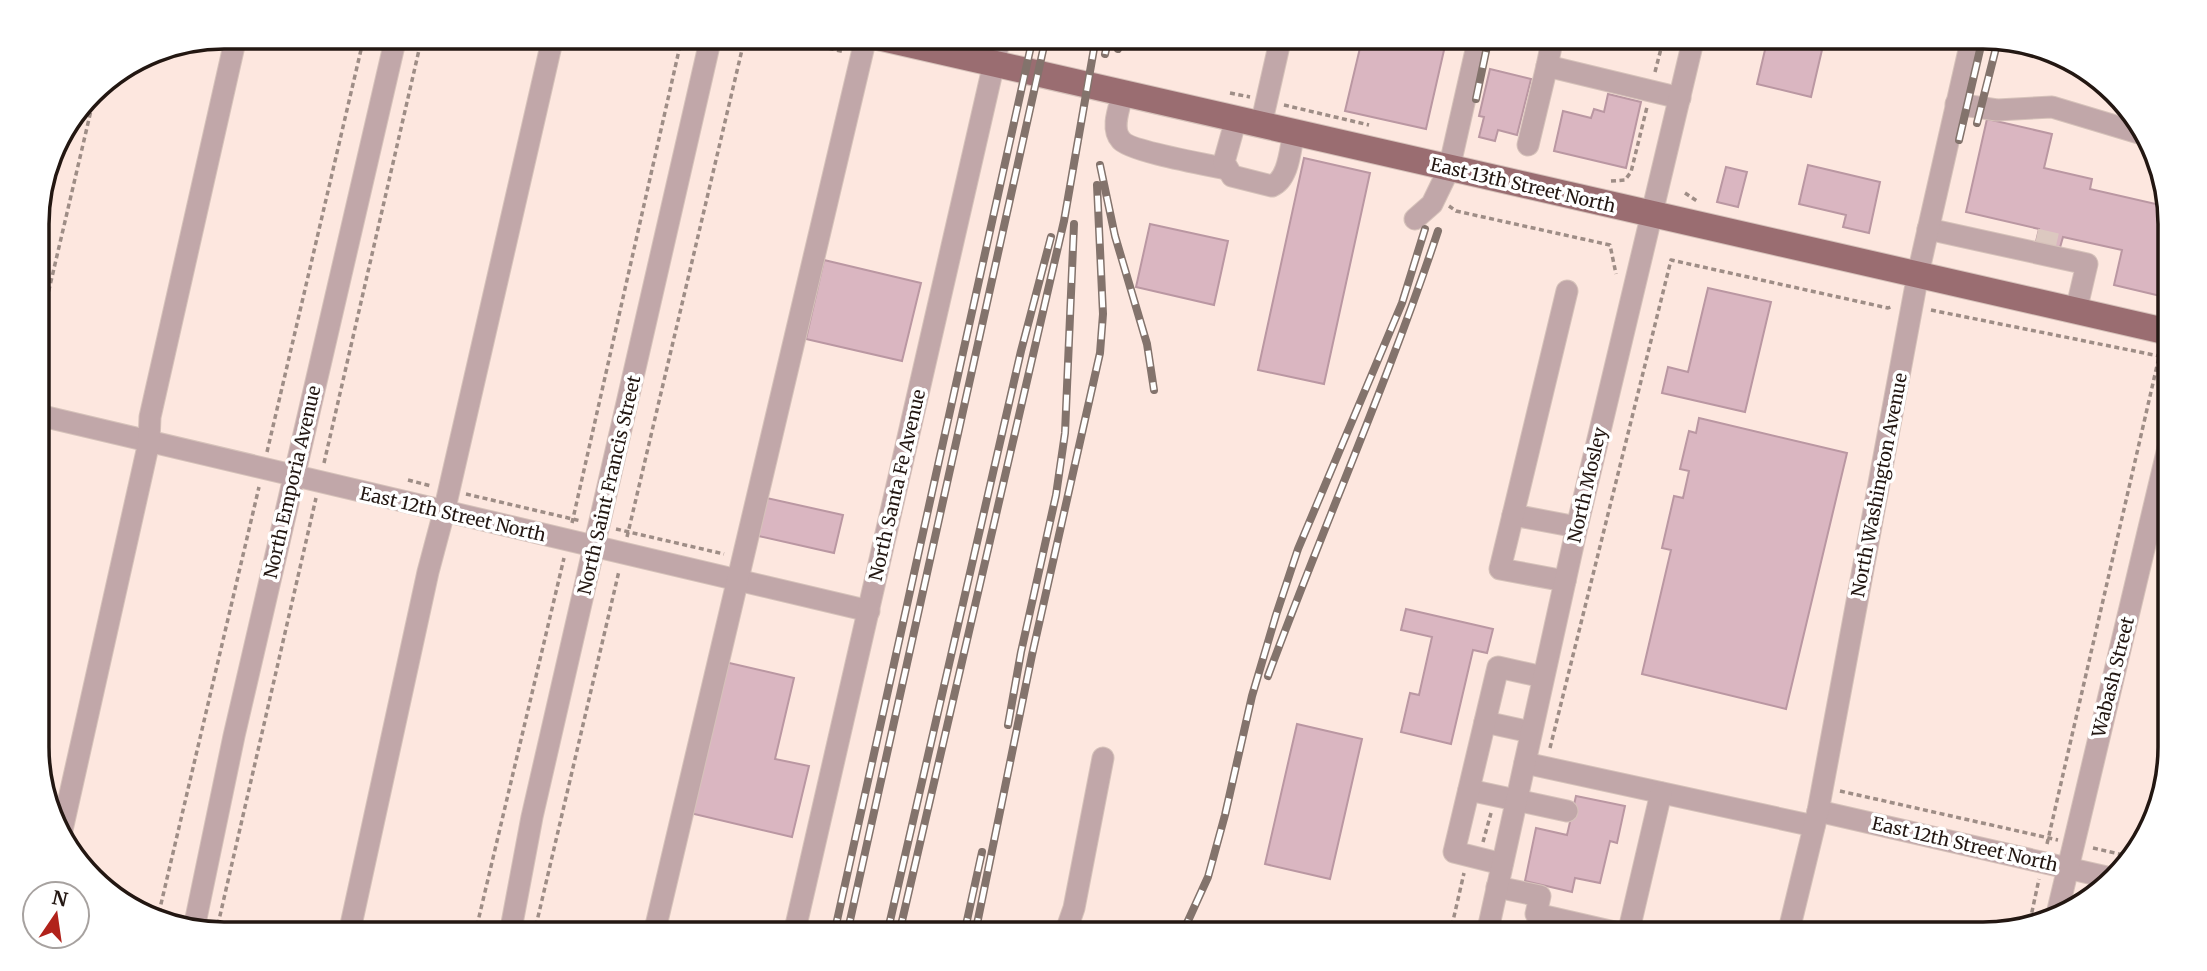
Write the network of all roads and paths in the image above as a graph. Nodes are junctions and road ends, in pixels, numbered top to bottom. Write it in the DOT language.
graph roads {
  1 [pos="233,49"];
  2 [pos="393,49"];
  3 [pos="551,49"];
  4 [pos="679,49"];
  5 [pos="708,49"];
  6 [pos="742,49"];
  7 [pos="868,49"];
  8 [pos="905,49"];
  9 [pos="997,49"];
  10 [pos="1276,49"];
  11 [pos="1476,49"];
  12 [pos="1551,49"];
  13 [pos="1691,49"];
  14 [pos="1969,49"];
  15 [pos="994,64"];
  16 [pos="1547,66"];
  17 [pos="1123,93"];
  18 [pos="1680,98"];
  19 [pos="1956,104"];
  20 [pos="91,109"];
  21 [pos="1248,122"];
  22 [pos="2132,131"];
  23 [pos="1294,132"];
  24 [pos="1528,145"];
  25 [pos="1227,169"];
  26 [pos="1449,169"];
  27 [pos="1435,196"];
  28 [pos="1652,214"];
  29 [pos="1415,219"];
  30 [pos="1928,229"];
  31 [pos="2036,239"];
  32 [pos="2058,244"];
  33 [pos="1609,245"];
  34 [pos="2009,246"];
  35 [pos="1671,260"];
  36 [pos="2075,261"];
  37 [pos="1918,274"];
  38 [pos="49,290"];
  39 [pos="1567,291"];
  40 [pos="2076,311"];
  41 [pos="2158,342"];
  42 [pos="2158,370"];
  43 [pos="49,418"];
  44 [pos="149,442"];
  45 [pos="294,477"];
  46 [pos="444,512"];
  47 [pos="1513,515"];
  48 [pos="2158,526"];
  49 [pos="1577,527"];
  50 [pos="568,541"];
  51 [pos="595,548"];
  52 [pos="623,554"];
  53 [pos="737,581"];
  54 [pos="1565,581"];
  55 [pos="869,611"];
  56 [pos="1544,677"];
  57 [pos="1485,722"];
  58 [pos="1531,733"];
  59 [pos="1103,758"];
  60 [pos="1535,766"];
  61 [pos="1469,790"];
  62 [pos="1834,790"];
  63 [pos="1661,793"];
  64 [pos="1517,800"];
  65 [pos="1567,811"];
  66 [pos="1816,818"];
  67 [pos="64,819"];
  68 [pos="2049,838"];
  69 [pos="2074,844"];
  70 [pos="2122,855"];
  71 [pos="2043,862"];
  72 [pos="1502,864"];
  73 [pos="2068,868"];
  74 [pos="2102,876"];
  75 [pos="1497,887"];
  76 [pos="2060,904"];
  77 [pos="2030,916"];
  78 [pos="196,920"];
  79 [pos="352,922"];
  80 [pos="478,922"];
  81 [pos="512,922"];
  82 [pos="537,922"];
  83 [pos="657,922"];
  84 [pos="797,922"];
  85 [pos="1069,922"];
  86 [pos="1490,922"];
  87 [pos="1572,922"];
  88 [pos="1629,922"];
  89 [pos="1790,922"];
  1 -- 44 [label="street"];
  2 -- 45 [label="street, North Emporia Avenue"];
  3 -- 46 [label="street"];
  4 -- 50 [label="path"];
  5 -- 51 [label="street, North Saint Francis Street"];
  6 -- 52 [label="path"];
  7 -- 53 [label="street"];
  8 -- 15 [label="main road, East 13th Street North"];
  9 -- 15 [label="street, North Santa Fe Avenue"];
  10 -- 21 [label="street"];
  11 -- 26 [label="street"];
  12 -- 16 [label="street"];
  13 -- 18 [label="street, North Mosley"];
  14 -- 19 [label="street, North Washington Avenue"];
  15 -- 17 [label="main road, East 13th Street North"];
  15 -- 55 [label="street, North Santa Fe Avenue"];
  16 -- 18 [label="street"];
  16 -- 24 [label="street"];
  17 -- 21 [label="main road, East 13th Street North"];
  17 -- 25 [label="street"];
  18 -- 28 [label="street, North Mosley"];
  19 -- 22 [label="street"];
  19 -- 30 [label="street, North Washington Avenue"];
  20 -- 38 [label="path"];
  21 -- 23 [label="main road, East 13th Street North"];
  21 -- 25 [label="street"];
  23 -- 25 [label="street"];
  23 -- 26 [label="main road, East 13th Street North"];
  26 -- 27 [label="street"];
  26 -- 28 [label="main road, East 13th Street North"];
  27 -- 29 [label="street"];
  27 -- 33 [label="path"];
  28 -- 37 [label="main road, East 13th Street North"];
  28 -- 49 [label="street, North Mosley"];
  30 -- 34 [label="street"];
  30 -- 37 [label="street, North Washington Avenue"];
  31 -- 34 [label="street"];
  32 -- 36 [label="street"];
  34 -- 36 [label="street"];
  35 -- 60 [label="path"];
  36 -- 40 [label="street"];
  37 -- 40 [label="main road, East 13th Street North"];
  37 -- 66 [label="street, North Washington Avenue"];
  39 -- 47 [label="street"];
  40 -- 41 [label="main road, East 13th Street North"];
  42 -- 68 [label="path"];
  43 -- 44 [label="street, East 12th Street North"];
  44 -- 45 [label="street, East 12th Street North"];
  44 -- 67 [label="street"];
  45 -- 46 [label="street, East 12th Street North"];
  45 -- 78 [label="street, North Emporia Avenue"];
  46 -- 50 [label="street, East 12th Street North"];
  46 -- 79 [label="street"];
  47 -- 49 [label="street"];
  47 -- 54 [label="street"];
  48 -- 69 [label="street, Wabash Street"];
  49 -- 54 [label="street, North Mosley"];
  50 -- 51 [label="street, East 12th Street North"];
  50 -- 80 [label="path"];
  51 -- 52 [label="street, East 12th Street North"];
  51 -- 81 [label="street, North Saint Francis Street"];
  52 -- 53 [label="street, East 12th Street North"];
  52 -- 82 [label="path"];
  53 -- 55 [label="street, East 12th Street North"];
  53 -- 83 [label="street"];
  54 -- 56 [label="street, North Mosley"];
  55 -- 84 [label="street, North Santa Fe Avenue"];
  56 -- 57 [label="street"];
  56 -- 58 [label="street, North Mosley"];
  57 -- 58 [label="street"];
  57 -- 61 [label="street"];
  58 -- 60 [label="street, North Mosley"];
  59 -- 85 [label="street"];
  60 -- 63 [label="street, East 12th Street North"];
  60 -- 64 [label="street, North Mosley"];
  61 -- 64 [label="street"];
  61 -- 72 [label="street"];
  62 -- 68 [label="path"];
  63 -- 66 [label="street, East 12th Street North"];
  63 -- 88 [label="street"];
  64 -- 65 [label="street"];
  64 -- 72 [label="street, North Mosley"];
  66 -- 71 [label="street, East 12th Street North"];
  66 -- 89 [label="street, North Washington Avenue"];
  68 -- 69 [label="path"];
  68 -- 71 [label="path"];
  69 -- 70 [label="path"];
  69 -- 73 [label="street, Wabash Street"];
  71 -- 73 [label="street, East 12th Street North"];
  71 -- 77 [label="path"];
  72 -- 75 [label="street, North Mosley"];
  73 -- 74 [label="street, East 12th Street North"];
  73 -- 76 [label="street, Wabash Street"];
  75 -- 86 [label="street, North Mosley"];
  75 -- 87 [label="street"];
}
